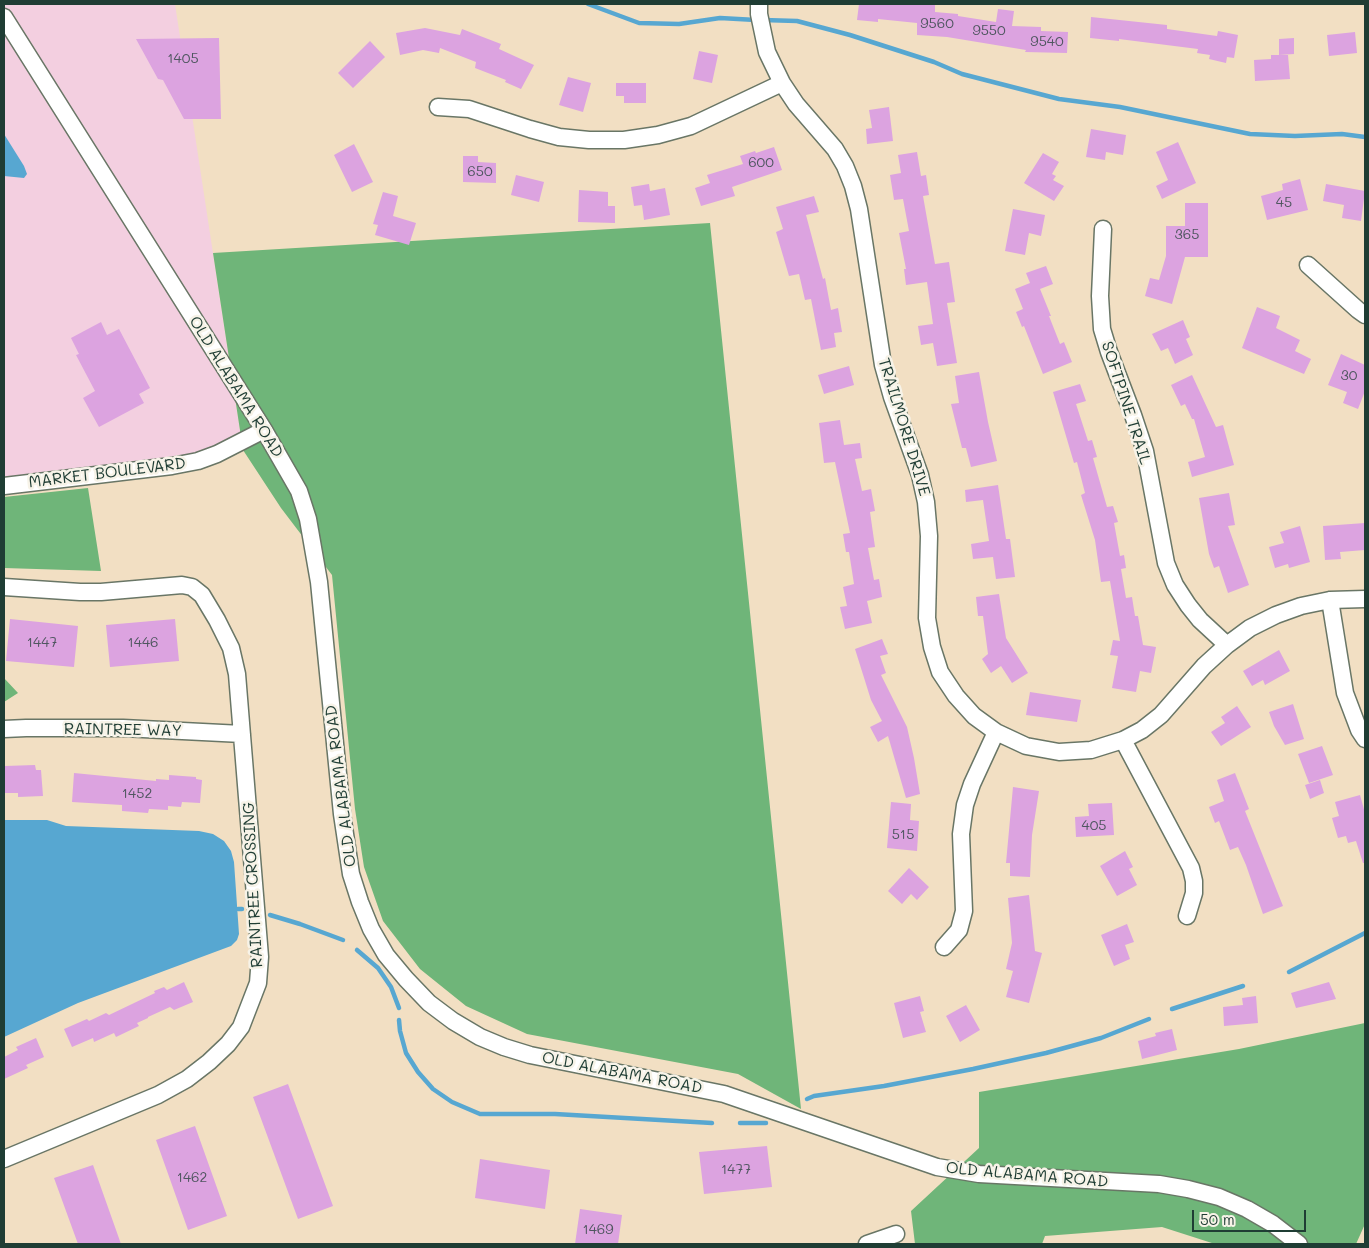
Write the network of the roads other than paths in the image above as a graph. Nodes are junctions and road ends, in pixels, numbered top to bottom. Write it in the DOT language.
graph roads {
  1 [pos="760,4"];
  2 [pos="4,17"];
  3 [pos="782,83"];
  4 [pos="438,107"];
  5 [pos="1104,229"];
  6 [pos="1308,265"];
  7 [pos="1365,315"];
  8 [pos="264,430"];
  9 [pos="4,486"];
  10 [pos="4,586"];
  11 [pos="1365,599"];
  12 [pos="1330,600"];
  13 [pos="1227,645"];
  14 [pos="4,729"];
  15 [pos="996,732"];
  16 [pos="242,734"];
  17 [pos="1365,739"];
  18 [pos="1123,740"];
  19 [pos="1187,916"];
  20 [pos="944,947"];
  21 [pos="4,1159"];
  22 [pos="896,1234"];
  23 [pos="867,1244"];
  24 [pos="1299,1244"];
  1 -- 3 [label="street, TRAILMORE DRIVE"];
  2 -- 8 [label="street, OLD ALABAMA ROAD"];
  3 -- 4 [label="street"];
  3 -- 15 [label="street, TRAILMORE DRIVE"];
  5 -- 13 [label="street, SOFTPINE TRAIL"];
  6 -- 7 [label="street"];
  8 -- 9 [label="street, MARKET BOULEVARD"];
  8 -- 24 [label="street, OLD ALABAMA ROAD"];
  10 -- 16 [label="street, RAINTREE CROSSING"];
  11 -- 12 [label="street, TRAILMORE DRIVE"];
  12 -- 13 [label="street, TRAILMORE DRIVE"];
  12 -- 17 [label="street"];
  13 -- 18 [label="street, TRAILMORE DRIVE"];
  14 -- 16 [label="street, RAINTREE WAY"];
  15 -- 18 [label="street, TRAILMORE DRIVE"];
  15 -- 20 [label="street"];
  16 -- 21 [label="street, RAINTREE CROSSING"];
  18 -- 19 [label="street"];
  22 -- 23 [label="street"];
}
